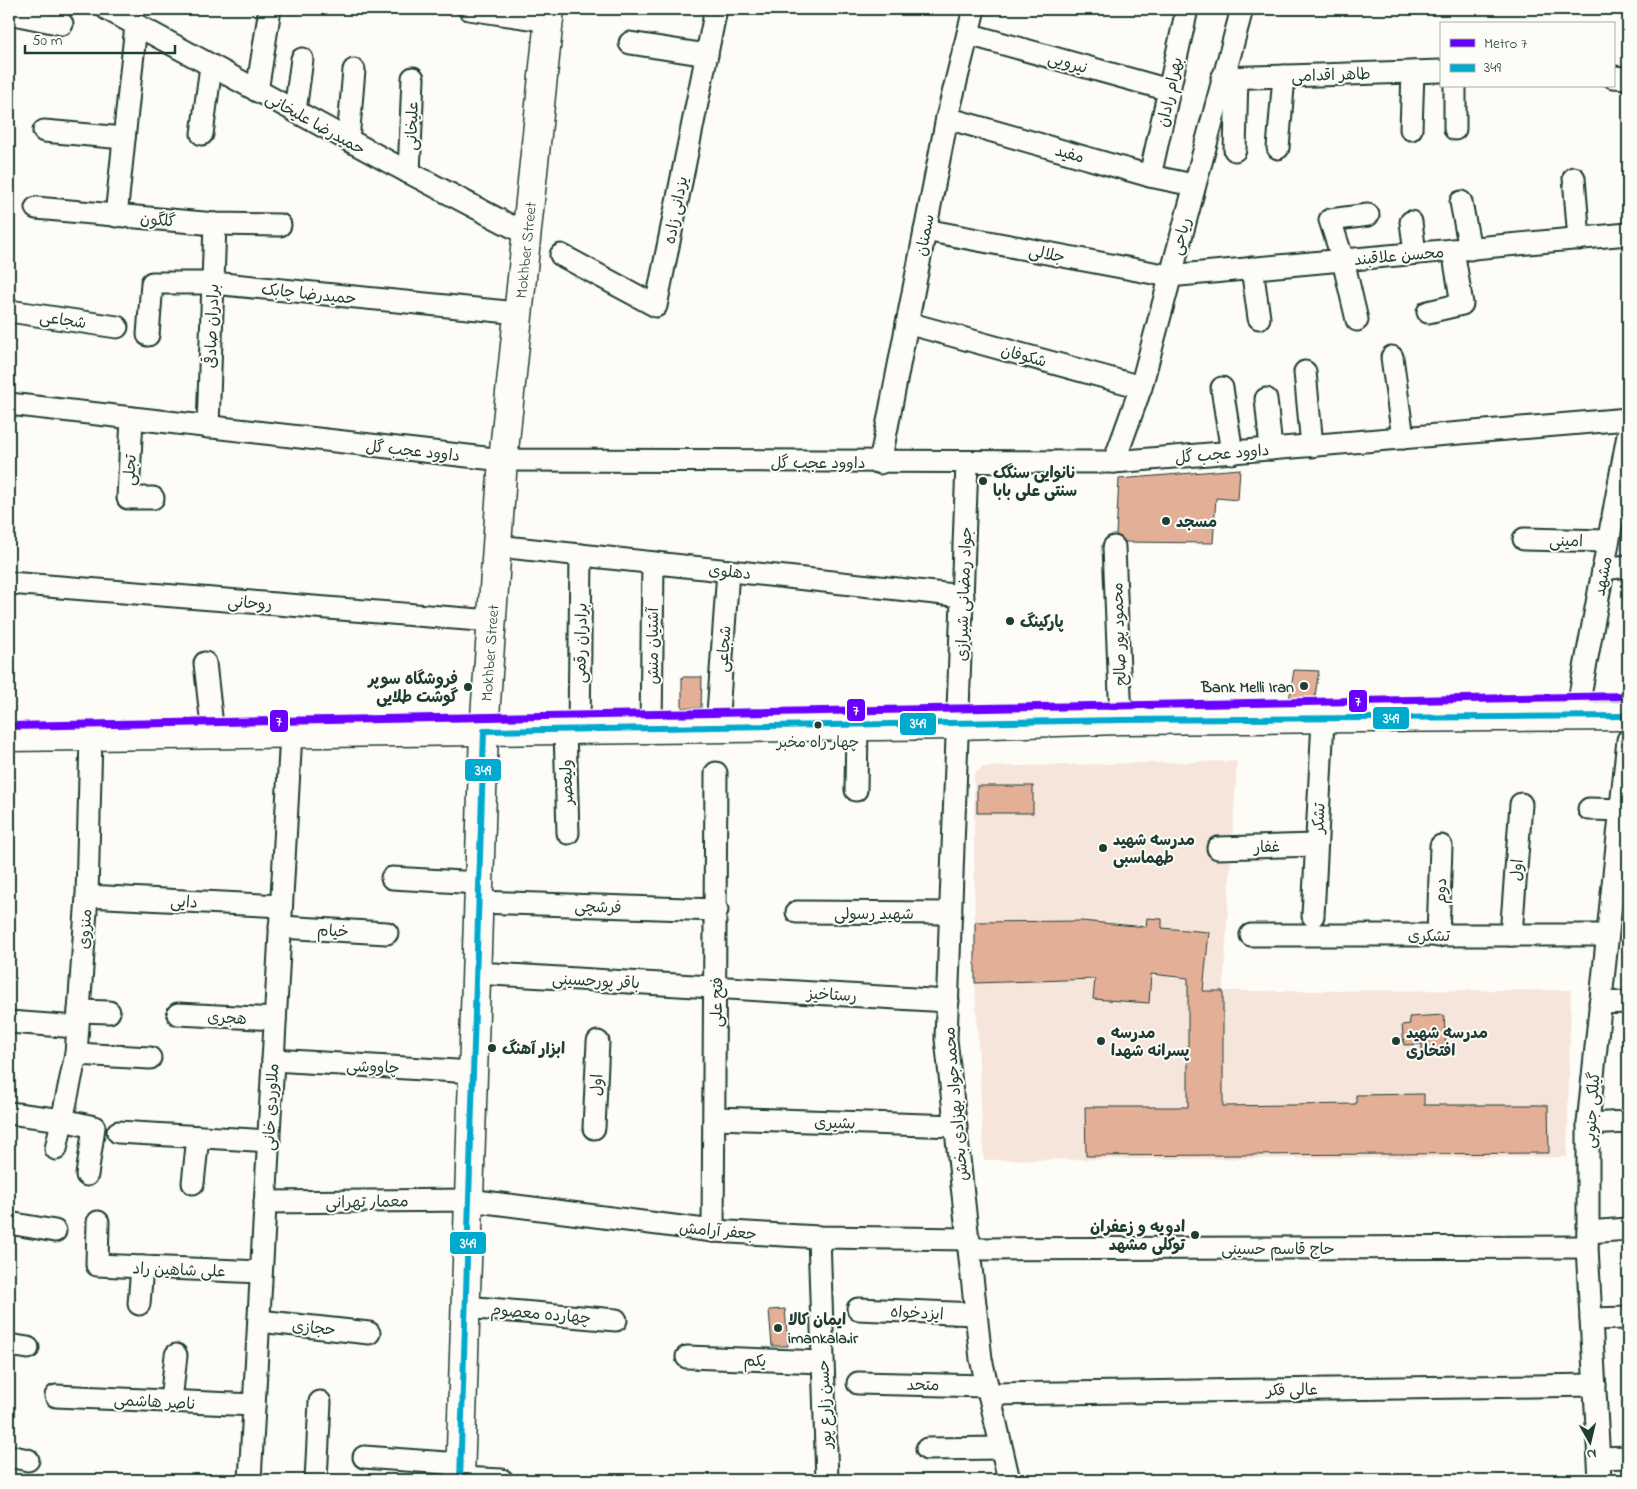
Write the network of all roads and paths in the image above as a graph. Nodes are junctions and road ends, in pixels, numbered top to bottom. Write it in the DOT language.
graph roads {
  1 [pos="107,9"];
  2 [pos="270,9"];
  3 [pos="468,9"];
  4 [pos="716,9"];
  5 [pos="974,9"];
  6 [pos="1187,9"];
  7 [pos="1242,9"];
  8 [pos="9,14"];
  9 [pos="549,15"];
  10 [pos="62,24"];
  11 [pos="136,25"];
  12 [pos="968,34"];
  13 [pos="630,43"];
  14 [pos="707,55"];
  15 [pos="302,60"];
  16 [pos="211,66"];
  17 [pos="354,70"];
  18 [pos="1440,71"];
  19 [pos="1413,72"];
  20 [pos="1284,76"];
  21 [pos="1230,77"];
  22 [pos="1614,77"];
  23 [pos="413,78"];
  24 [pos="1628,78"];
  25 [pos="1455,88"];
  26 [pos="1168,90"];
  27 [pos="257,91"];
  28 [pos="295,111"];
  29 [pos="947,118"];
  30 [pos="1455,129"];
  31 [pos="1411,130"];
  32 [pos="44,131"];
  33 [pos="202,134"];
  34 [pos="124,138"];
  35 [pos="348,140"];
  36 [pos="1278,148"];
  37 [pos="1235,150"];
  38 [pos="409,173"];
  39 [pos="1150,176"];
  40 [pos="1574,178"];
  41 [pos="1193,185"];
  42 [pos="1461,202"];
  43 [pos="36,208"];
  44 [pos="1368,214"];
  45 [pos="116,216"];
  46 [pos="1411,222"];
  47 [pos="215,224"];
  48 [pos="280,225"];
  49 [pos="926,230"];
  50 [pos="526,234"];
  51 [pos="1628,234"];
  52 [pos="1579,239"];
  53 [pos="1461,249"];
  54 [pos="1415,253"];
  55 [pos="561,255"];
  56 [pos="1343,260"];
  57 [pos="1252,268"];
  58 [pos="1169,276"];
  59 [pos="213,283"];
  60 [pos="9,311"];
  61 [pos="1428,312"];
  62 [pos="518,313"];
  63 [pos="1259,318"];
  64 [pos="1357,320"];
  65 [pos="907,323"];
  66 [pos="117,327"];
  67 [pos="148,335"];
  68 [pos="1392,356"];
  69 [pos="1305,372"];
  70 [pos="1141,387"];
  71 [pos="1222,388"];
  72 [pos="1266,399"];
  73 [pos="10,410"];
  74 [pos="132,418"];
  75 [pos="1628,419"];
  76 [pos="208,427"];
  77 [pos="1628,435"];
  78 [pos="1402,438"];
  79 [pos="1312,446"];
  80 [pos="1272,449"];
  81 [pos="1232,453"];
  82 [pos="503,460"];
  83 [pos="1114,462"];
  84 [pos="880,463"];
  85 [pos="967,463"];
  86 [pos="153,498"];
  87 [pos="1524,539"];
  88 [pos="1608,540"];
  89 [pos="497,546"];
  90 [pos="1114,547"];
  91 [pos="581,555"];
  92 [pos="653,563"];
  93 [pos="1628,566"];
  94 [pos="1603,569"];
  95 [pos="728,571"];
  96 [pos="9,583"];
  97 [pos="963,596"];
  98 [pos="492,621"];
  99 [pos="206,663"];
  100 [pos="1628,716"];
  101 [pos="1576,717"];
  102 [pos="1121,720"];
  103 [pos="1323,720"];
  104 [pos="959,725"];
  105 [pos="857,726"];
  106 [pos="718,728"];
  107 [pos="651,729"];
  108 [pos="572,730"];
  109 [pos="484,731"];
  110 [pos="291,733"];
  111 [pos="213,735"];
  112 [pos="91,736"];
  113 [pos="9,737"];
  114 [pos="1628,740"];
  115 [pos="716,773"];
  116 [pos="856,790"];
  117 [pos="1521,804"];
  118 [pos="1589,810"];
  119 [pos="1624,810"];
  120 [pos="568,833"];
  121 [pos="1316,845"];
  122 [pos="1441,846"];
  123 [pos="1218,848"];
  124 [pos="392,878"];
  125 [pos="478,893"];
  126 [pos="87,896"];
  127 [pos="281,906"];
  128 [pos="717,910"];
  129 [pos="798,912"];
  130 [pos="951,913"];
  131 [pos="1314,916"];
  132 [pos="1615,924"];
  133 [pos="280,927"];
  134 [pos="387,933"];
  135 [pos="1251,935"];
  136 [pos="1438,936"];
  137 [pos="1511,936"];
  138 [pos="476,973"];
  139 [pos="716,987"];
  140 [pos="948,1000"];
  141 [pos="1628,1002"];
  142 [pos="1600,1003"];
  143 [pos="109,1012"];
  144 [pos="178,1014"];
  145 [pos="78,1019"];
  146 [pos="275,1019"];
  147 [pos="9,1022"];
  148 [pos="598,1042"];
  149 [pos="76,1054"];
  150 [pos="150,1058"];
  151 [pos="273,1060"];
  152 [pos="473,1072"];
  153 [pos="9,1113"];
  154 [pos="715,1118"];
  155 [pos="63,1120"];
  156 [pos="1628,1122"];
  157 [pos="1588,1124"];
  158 [pos="956,1126"];
  159 [pos="594,1128"];
  160 [pos="118,1132"];
  161 [pos="198,1137"];
  162 [pos="269,1141"];
  163 [pos="56,1149"];
  164 [pos="87,1175"];
  165 [pos="193,1183"];
  166 [pos="469,1200"];
  167 [pos="265,1202"];
  168 [pos="98,1222"];
  169 [pos="9,1223"];
  170 [pos="1628,1229"];
  171 [pos="56,1231"];
  172 [pos="713,1231"];
  173 [pos="819,1237"];
  174 [pos="1588,1239"];
  175 [pos="969,1244"];
  176 [pos="142,1267"];
  177 [pos="262,1272"];
  178 [pos="139,1304"];
  179 [pos="465,1307"];
  180 [pos="858,1309"];
  181 [pos="976,1314"];
  182 [pos="1628,1318"];
  183 [pos="1591,1319"];
  184 [pos="616,1320"];
  185 [pos="259,1321"];
  186 [pos="369,1333"];
  187 [pos="176,1355"];
  188 [pos="687,1357"];
  189 [pos="822,1362"];
  190 [pos="858,1383"];
  191 [pos="1595,1385"];
  192 [pos="988,1390"];
  193 [pos="56,1396"];
  194 [pos="172,1401"];
  195 [pos="320,1402"];
  196 [pos="254,1405"];
  197 [pos="1001,1448"];
  198 [pos="927,1449"];
  199 [pos="364,1457"];
  200 [pos="1628,1457"];
  201 [pos="1600,1458"];
  202 [pos="460,1474"];
  203 [pos="251,1480"];
  204 [pos="316,1480"];
  205 [pos="502,1480"];
  206 [pos="827,1480"];
  207 [pos="1009,1480"];
  208 [pos="1600,1480"];
  1 -- 11 [label="street, حمیدرضا علیخانی"];
  2 -- 27 [label="street"];
  3 -- 9 [label="street"];
  4 -- 14 [label="street, یزدانی زاده"];
  5 -- 12 [label="street, سمنان"];
  6 -- 26 [label="street, بهرام رادان"];
  7 -- 21 [label="street, ریاحی"];
  8 -- 10 [label="street"];
  9 -- 50 [label="main road, Mokhber Street"];
  11 -- 16 [label="street, حمیدرضا علیخانی"];
  11 -- 34 [label="street"];
  12 -- 26 [label="street, نیرویی"];
  12 -- 29 [label="street, سمنان"];
  13 -- 14 [label="street"];
  14 -- 55 [label="street, یزدانی زاده"];
  15 -- 28 [label="street"];
  16 -- 27 [label="street, حمیدرضا علیخانی"];
  16 -- 33 [label="street"];
  17 -- 35 [label="street"];
  18 -- 19 [label="street, طاهر اقدامی"];
  19 -- 20 [label="street, طاهر اقدامی"];
  19 -- 31 [label="street"];
  20 -- 21 [label="street, طاهر اقدامی"];
  20 -- 36 [label="street"];
  21 -- 37 [label="street"];
  21 -- 41 [label="street, ریاحی"];
  22 -- 24 [label="street"];
  23 -- 38 [label="street, علیخانی"];
  25 -- 30 [label="street"];
  26 -- 39 [label="street, بهرام رادان"];
  27 -- 28 [label="street, حمیدرضا علیخانی"];
  28 -- 35 [label="street, حمیدرضا علیخانی"];
  29 -- 39 [label="street, مفید"];
  29 -- 49 [label="street, سمنان"];
  32 -- 34 [label="street"];
  34 -- 45 [label="street"];
  35 -- 38 [label="street, حمیدرضا علیخانی"];
  38 -- 50 [label="street, حمیدرضا علیخانی"];
  39 -- 41 [label="street, مفید"];
  40 -- 52 [label="street"];
  41 -- 58 [label="street, ریاحی"];
  42 -- 53 [label="street"];
  43 -- 45 [label="street, گلگون"];
  44 -- 56 [label="street"];
  45 -- 47 [label="street, گلگون"];
  46 -- 54 [label="street"];
  47 -- 48 [label="street, گلگون"];
  47 -- 59 [label="street, برادران صادقی"];
  49 -- 58 [label="street, جلالی"];
  49 -- 65 [label="street, سمنان"];
  50 -- 62 [label="main road, Mokhber Street"];
  51 -- 52 [label="street, محسن علاقبند"];
  52 -- 53 [label="street, محسن علاقبند"];
  53 -- 54 [label="street, محسن علاقبند"];
  53 -- 61 [label="street"];
  54 -- 56 [label="street, محسن علاقبند"];
  56 -- 57 [label="street, محسن علاقبند"];
  56 -- 64 [label="street"];
  57 -- 58 [label="street, محسن علاقبند"];
  57 -- 63 [label="street"];
  58 -- 70 [label="street, ریاحی"];
  59 -- 62 [label="street, حمیدرضا چابک"];
  59 -- 67 [label="street, حمیدرضا چابک"];
  59 -- 76 [label="street, برادران صادقی"];
  60 -- 66 [label="street, شجاعی"];
  62 -- 82 [label="main road, Mokhber Street"];
  65 -- 70 [label="street, شکوفان"];
  65 -- 84 [label="street, سمنان"];
  68 -- 78 [label="street"];
  69 -- 79 [label="street"];
  70 -- 83 [label="street, ریاحی"];
  71 -- 81 [label="street"];
  72 -- 80 [label="street"];
  73 -- 74 [label="street, داوود عجب گل"];
  74 -- 76 [label="street, داوود عجب گل"];
  74 -- 86 [label="street, تجلی"];
  75 -- 78 [label="street, داوود عجب گل"];
  76 -- 82 [label="street, داوود عجب گل"];
  77 -- 88 [label="street, مشهد"];
  78 -- 79 [label="street, داوود عجب گل"];
  79 -- 80 [label="street, داوود عجب گل"];
  80 -- 81 [label="street, داوود عجب گل"];
  81 -- 83 [label="street, داوود عجب گل"];
  82 -- 84 [label="street, داوود عجب گل"];
  82 -- 89 [label="main road, Mokhber Street"];
  83 -- 85 [label="street, داوود عجب گل"];
  84 -- 85 [label="street, داوود عجب گل"];
  85 -- 97 [label="street, جواد رمضانی شیرازی"];
  87 -- 88 [label="street, امینی"];
  88 -- 94 [label="street, مشهد"];
  89 -- 91 [label="street, دهلوی"];
  89 -- 98 [label="main road, Mokhber Street"];
  90 -- 102 [label="street, محمود پور صالح"];
  91 -- 92 [label="street, دهلوی"];
  91 -- 108 [label="street, برادران رقمی"];
  92 -- 95 [label="street, دهلوی"];
  92 -- 107 [label="street, آشتیان منش"];
  93 -- 94 [label="street"];
  94 -- 101 [label="street, مشهد"];
  95 -- 97 [label="street, دهلوی"];
  95 -- 106 [label="street, شجاعی"];
  96 -- 98 [label="street, روحانی"];
  97 -- 104 [label="street, جواد رمضانی شیرازی"];
  98 -- 109 [label="main road, Mokhber Street"];
  99 -- 111 [label="street"];
  100 -- 101 [label="main road"];
  101 -- 103 [label="main road"];
  102 -- 103 [label="main road"];
  102 -- 104 [label="main road"];
  103 -- 121 [label="street, تشکر"];
  104 -- 105 [label="main road"];
  104 -- 130 [label="street, محمدجواد بهزادی بخش"];
  105 -- 106 [label="main road"];
  105 -- 116 [label="street"];
  106 -- 107 [label="main road"];
  107 -- 108 [label="main road"];
  108 -- 109 [label="main road"];
  108 -- 120 [label="street, ولیعصر"];
  109 -- 110 [label="main road"];
  109 -- 125 [label="main road, Mokhber Street"];
  110 -- 111 [label="main road"];
  110 -- 127 [label="street, ملاوردی خانی"];
  111 -- 112 [label="main road"];
  112 -- 113 [label="main road"];
  112 -- 126 [label="street, منزوی"];
  114 -- 119 [label="street, گیلکی جنوبی"];
  115 -- 128 [label="street, فتح علی"];
  117 -- 137 [label="street, اول"];
  118 -- 119 [label="street"];
  119 -- 132 [label="street, گیلکی جنوبی"];
  121 -- 123 [label="street, غفار"];
  121 -- 131 [label="street, تشکر"];
  122 -- 136 [label="street, دوم"];
  124 -- 125 [label="street, فرشچی"];
  125 -- 128 [label="street, فرشچی"];
  125 -- 138 [label="main road, Mokhber Street"];
  126 -- 127 [label="street, دایی"];
  126 -- 145 [label="street, منزوی"];
  127 -- 133 [label="street, ملاوردی خانی"];
  128 -- 139 [label="street, فتح علی"];
  129 -- 130 [label="street, شهید رسولی"];
  130 -- 140 [label="street, محمدجواد بهزادی بخش"];
  132 -- 137 [label="street, تشکری"];
  132 -- 142 [label="street, گیلکی جنوبی"];
  133 -- 134 [label="street, خیام"];
  133 -- 146 [label="street, ملاوردی خانی"];
  135 -- 136 [label="street, تشکری"];
  136 -- 137 [label="street, تشکری"];
  138 -- 139 [label="street, باقر پورحسینی"];
  138 -- 152 [label="main road, Mokhber Street"];
  139 -- 140 [label="street, رستاخیز"];
  139 -- 154 [label="street, فتح علی"];
  140 -- 158 [label="street, محمدجواد بهزادی بخش"];
  141 -- 142 [label="street"];
  142 -- 157 [label="street, گیلکی جنوبی"];
  143 -- 145 [label="street"];
  144 -- 146 [label="street, هجری"];
  145 -- 147 [label="street"];
  145 -- 149 [label="street, منزوی"];
  146 -- 151 [label="street, ملاوردی خانی"];
  148 -- 159 [label="street, اول"];
  149 -- 150 [label="street"];
  149 -- 155 [label="street, منزوی"];
  151 -- 152 [label="street, چاووشی"];
  151 -- 162 [label="street, ملاوردی خانی"];
  152 -- 166 [label="main road, Mokhber Street"];
  153 -- 155 [label="street"];
  154 -- 158 [label="street, بشیری"];
  154 -- 172 [label="street, فتح علی"];
  155 -- 163 [label="street, منزوی"];
  155 -- 164 [label="street"];
  156 -- 157 [label="street"];
  157 -- 174 [label="street, گیلکی جنوبی"];
  158 -- 175 [label="street, محمدجواد بهزادی بخش"];
  160 -- 161 [label="street"];
  161 -- 162 [label="street"];
  161 -- 165 [label="street"];
  162 -- 167 [label="street, ملاوردی خانی"];
  166 -- 167 [label="street, معمار تهرانی"];
  166 -- 172 [label="street, جعفر آرامش"];
  166 -- 179 [label="main road, Mokhber Street"];
  167 -- 177 [label="street, ملاوردی خانی"];
  168 -- 176 [label="street, علی شاهین راد"];
  169 -- 171 [label="street"];
  170 -- 174 [label="street, حاج قاسم حسینی"];
  172 -- 173 [label="street, جعفر آرامش"];
  173 -- 175 [label="street, جعفر آرامش"];
  173 -- 189 [label="street, حسن زارع پور"];
  174 -- 175 [label="street, حاج قاسم حسینی"];
  174 -- 183 [label="street, گیلکی جنوبی"];
  175 -- 181 [label="street, محمدجواد بهزادی بخش"];
  176 -- 177 [label="street, علی شاهین راد"];
  176 -- 178 [label="street"];
  177 -- 185 [label="street, ملاوردی خانی"];
  179 -- 184 [label="street, چهارده معصوم"];
  179 -- 202 [label="main road, Mokhber Street"];
  180 -- 181 [label="street, ایزدخواه"];
  181 -- 192 [label="street, محمدجواد بهزادی بخش"];
  182 -- 183 [label="street"];
  183 -- 191 [label="street, گیلکی جنوبی"];
  185 -- 186 [label="street, حجازی"];
  185 -- 196 [label="street, ملاوردی خانی"];
  187 -- 194 [label="street"];
  188 -- 189 [label="street, یکم"];
  189 -- 206 [label="street, حسن زارع پور"];
  190 -- 192 [label="street, متحد"];
  191 -- 192 [label="street, عالی فکر"];
  191 -- 201 [label="street, گیلکی جنوبی"];
  192 -- 197 [label="street, محمدجواد بهزادی بخش"];
  193 -- 194 [label="street, ناصر هاشمی"];
  194 -- 196 [label="street, ناصر هاشمی"];
  195 -- 204 [label="street"];
  196 -- 203 [label="street, ملاوردی خانی"];
  197 -- 198 [label="street"];
  197 -- 207 [label="street, محمدجواد بهزادی بخش"];
  199 -- 202 [label="street"];
  200 -- 201 [label="street"];
  201 -- 208 [label="street, گیلکی جنوبی"];
  202 -- 205 [label="street"];
}
